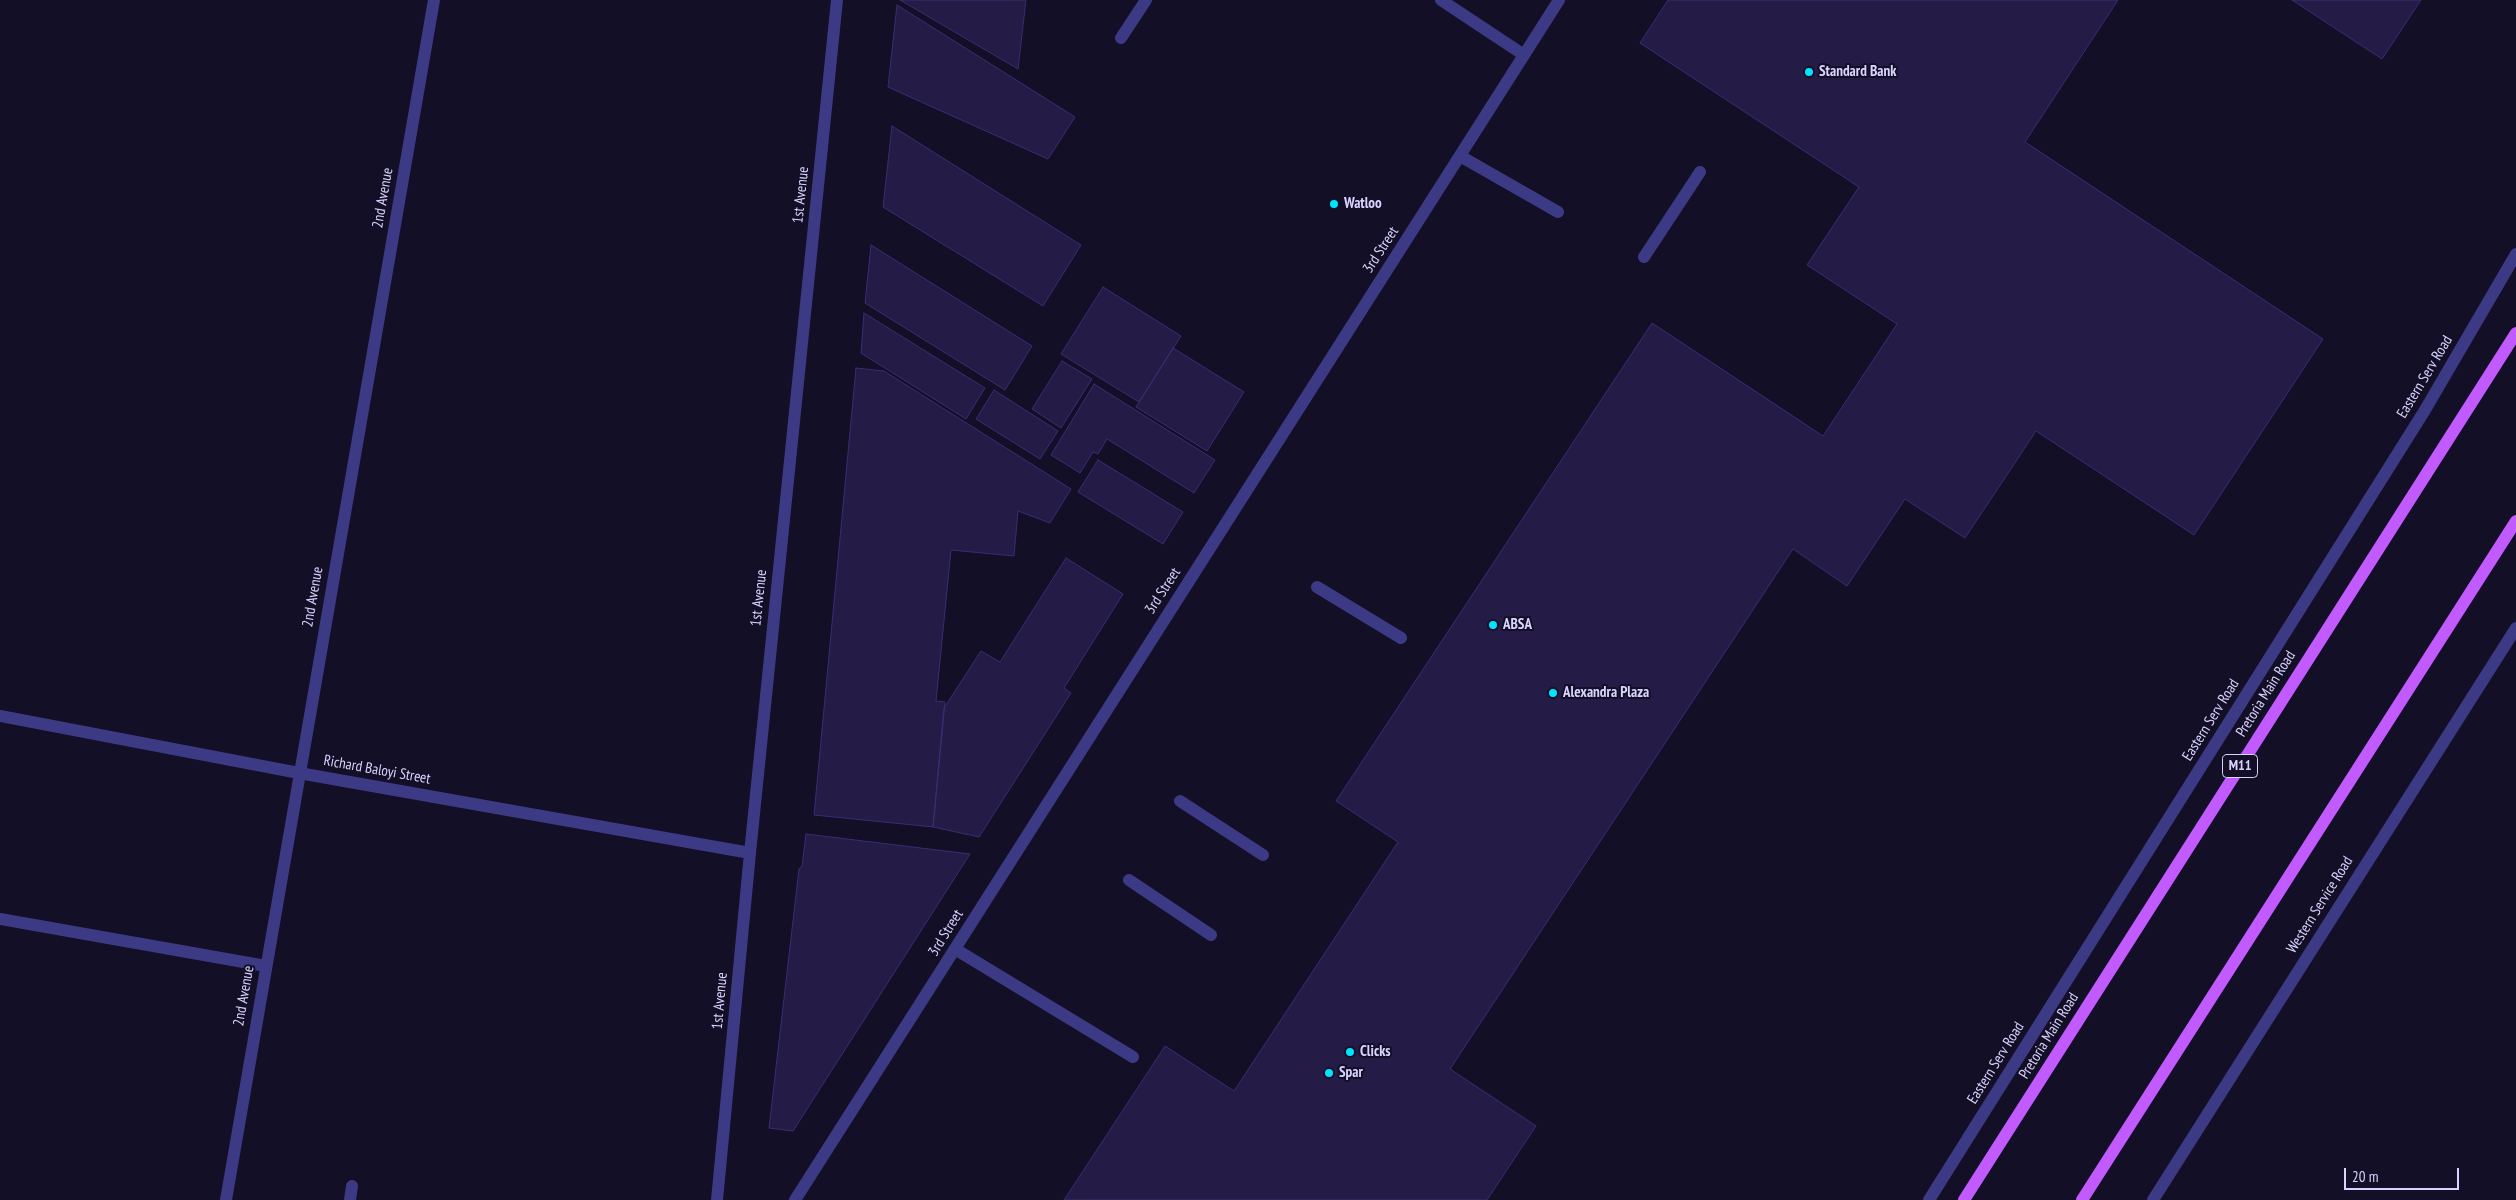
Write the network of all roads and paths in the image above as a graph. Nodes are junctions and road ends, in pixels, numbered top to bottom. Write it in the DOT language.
graph roads {
  1 [pos="434,0"];
  2 [pos="837,0"];
  3 [pos="1146,0"];
  4 [pos="1441,0"];
  5 [pos="1559,0"];
  6 [pos="1121,38"];
  7 [pos="1524,55"];
  8 [pos="1460,156"];
  9 [pos="1700,172"];
  10 [pos="1558,212"];
  11 [pos="2516,254"];
  12 [pos="1644,257"];
  13 [pos="2516,333"];
  14 [pos="2516,521"];
  15 [pos="1317,587"];
  16 [pos="2516,628"];
  17 [pos="1401,638"];
  18 [pos="0,716"];
  19 [pos="299,773"];
  20 [pos="1180,801"];
  21 [pos="750,853"];
  22 [pos="1263,855"];
  23 [pos="1129,880"];
  24 [pos="0,919"];
  25 [pos="1211,935"];
  26 [pos="954,949"];
  27 [pos="266,966"];
  28 [pos="1133,1057"];
  29 [pos="352,1186"];
  30 [pos="226,1200"];
  31 [pos="350,1200"];
  32 [pos="717,1200"];
  33 [pos="795,1200"];
  34 [pos="1929,1200"];
  35 [pos="1964,1200"];
  36 [pos="2082,1200"];
  37 [pos="2153,1200"];
  1 -- 19 [label="street, 2nd Avenue"];
  2 -- 21 [label="street, 1st Avenue"];
  3 -- 6 [label="street"];
  4 -- 7 [label="street"];
  5 -- 7 [label="street, 3rd Street"];
  7 -- 8 [label="street, 3rd Street"];
  8 -- 10 [label="street"];
  8 -- 26 [label="street, 3rd Street"];
  9 -- 12 [label="street"];
  11 -- 34 [label="street, Eastern Serv Road"];
  13 -- 35 [label="main road, Pretoria Main Road / M11"];
  14 -- 36 [label="main road"];
  15 -- 17 [label="street"];
  16 -- 37 [label="street, Western Service Road"];
  18 -- 19 [label="street, Richard Baloyi Street"];
  19 -- 21 [label="street, Richard Baloyi Street"];
  19 -- 27 [label="street, 2nd Avenue"];
  20 -- 22 [label="street"];
  21 -- 32 [label="street, 1st Avenue"];
  23 -- 25 [label="street"];
  24 -- 27 [label="street"];
  26 -- 28 [label="street"];
  26 -- 33 [label="street, 3rd Street"];
  27 -- 30 [label="street, 2nd Avenue"];
  29 -- 31 [label="street"];
}
